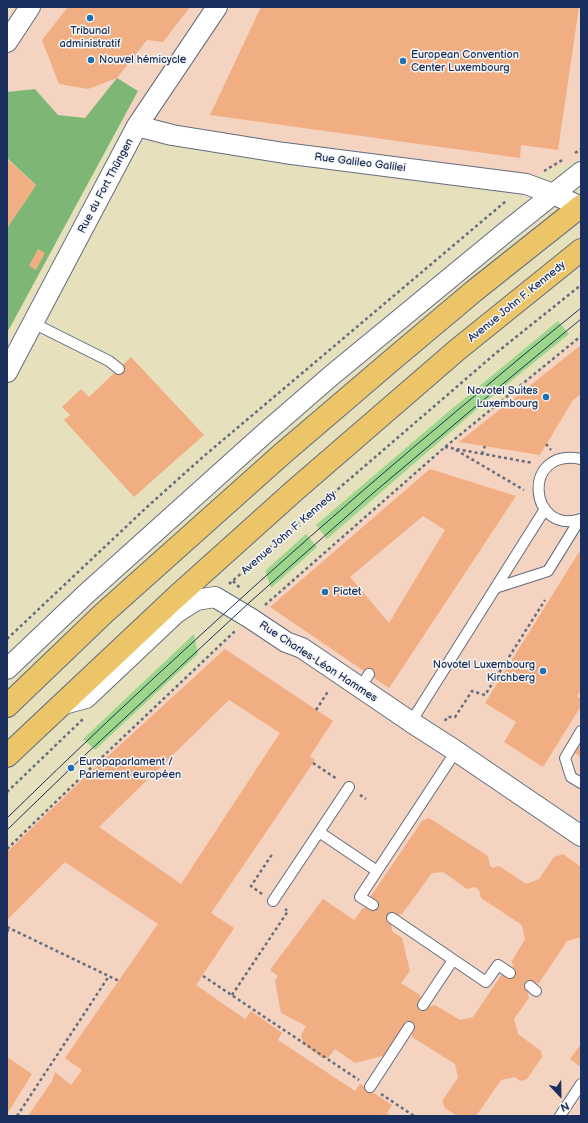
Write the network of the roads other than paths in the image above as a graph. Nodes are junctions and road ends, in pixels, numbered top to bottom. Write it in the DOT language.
graph roads {
  1 [pos="30,7"];
  2 [pos="217,7"];
  3 [pos="7,42"];
  4 [pos="137,126"];
  5 [pos="581,172"];
  6 [pos="553,194"];
  7 [pos="581,201"];
  8 [pos="581,207"];
  9 [pos="581,250"];
  10 [pos="33,324"];
  11 [pos="119,369"];
  12 [pos="7,372"];
  13 [pos="581,460"];
  14 [pos="545,509"];
  15 [pos="580,519"];
  16 [pos="495,588"];
  17 [pos="86,594"];
  18 [pos="104,613"];
  19 [pos="7,669"];
  20 [pos="7,706"];
  21 [pos="60,706"];
  22 [pos="411,722"];
  23 [pos="581,731"];
  24 [pos="456,751"];
  25 [pos="7,756"];
  26 [pos="581,783"];
  27 [pos="349,787"];
  28 [pos="318,832"];
  29 [pos="581,836"];
  30 [pos="377,871"];
  31 [pos="273,901"];
  32 [pos="373,905"];
  33 [pos="392,918"];
  34 [pos="453,960"];
  35 [pos="510,973"];
  36 [pos="423,1005"];
  37 [pos="409,1027"];
  38 [pos="581,1084"];
  39 [pos="370,1087"];
  40 [pos="560,1116"];
  1 -- 3 [label="street"];
  2 -- 4 [label="street, Rue du Fort Thüngen"];
  4 -- 6 [label="street, Rue Galileo Galilei"];
  4 -- 10 [label="street, Rue du Fort Thüngen"];
  5 -- 6 [label="street"];
  6 -- 8 [label="street, Rue Galileo Galilei"];
  6 -- 17 [label="street"];
  7 -- 8 [label="lane"];
  8 -- 18 [label="main road"];
  9 -- 21 [label="main road, Avenue John F. Kennedy"];
  10 -- 11 [label="lane"];
  10 -- 12 [label="street, Rue du Fort Thüngen"];
  13 -- 14 [label="lane"];
  14 -- 15 [label="lane"];
  14 -- 16 [label="lane"];
  15 -- 16 [label="lane"];
  16 -- 22 [label="lane"];
  17 -- 18 [label="street"];
  17 -- 19 [label="street"];
  18 -- 20 [label="main road"];
  21 -- 22 [label="street, Rue Charles-Léon Hammes"];
  21 -- 25 [label="main road, Avenue John F. Kennedy"];
  22 -- 24 [label="street, Rue Charles-Léon Hammes"];
  23 -- 26 [label="lane"];
  24 -- 29 [label="street, Rue Charles-Léon Hammes"];
  24 -- 30 [label="lane"];
  27 -- 28 [label="lane"];
  28 -- 30 [label="lane"];
  28 -- 31 [label="lane"];
  30 -- 32 [label="lane"];
  33 -- 34 [label="lane"];
  34 -- 35 [label="lane"];
  34 -- 36 [label="lane"];
  37 -- 39 [label="lane"];
  38 -- 40 [label="lane"];
}
